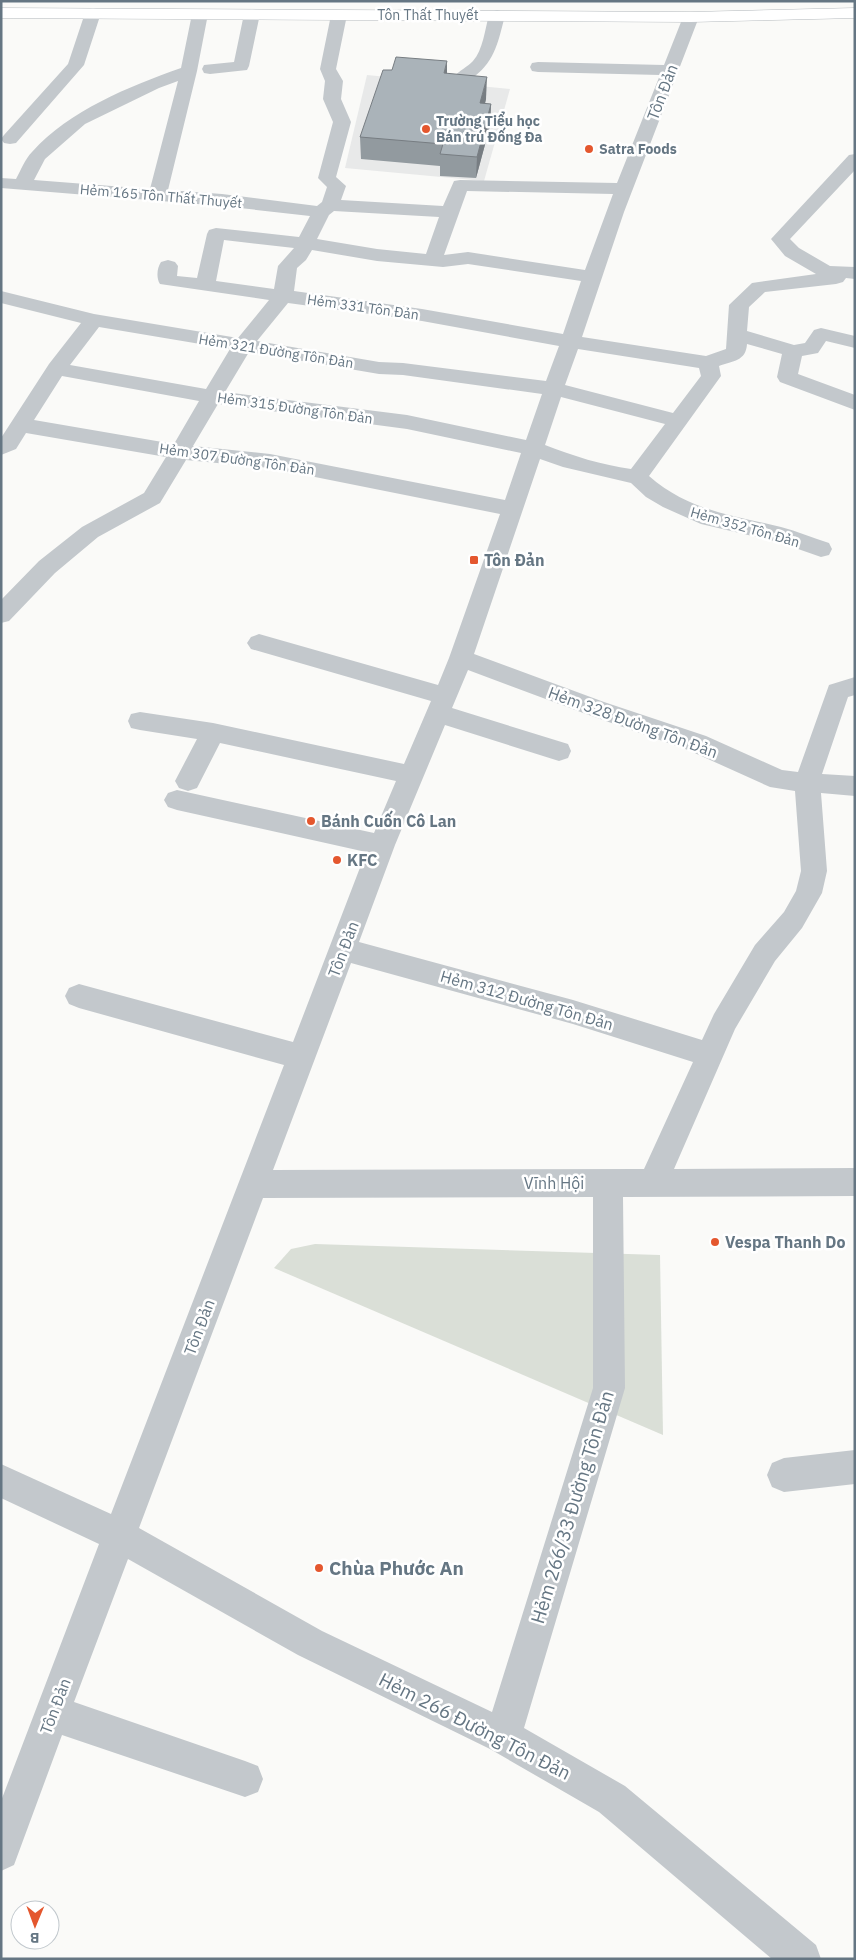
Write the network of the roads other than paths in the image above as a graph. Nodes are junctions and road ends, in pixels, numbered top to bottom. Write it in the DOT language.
graph roads {
  1 [pos="1,13"];
  2 [pos="93,13"];
  3 [pos="200,14"];
  4 [pos="252,14"];
  5 [pos="339,15"];
  6 [pos="497,15"];
  7 [pos="854,16"];
  8 [pos="691,17"];
  9 [pos="538,67"];
  10 [pos="210,70"];
  11 [pos="670,70"];
  12 [pos="189,71"];
  13 [pos="462,77"];
  14 [pos="10,139"];
  15 [pos="855,159"];
  16 [pos="1,183"];
  17 [pos="22,185"];
  18 [pos="624,189"];
  19 [pos="157,196"];
  20 [pos="325,209"];
  21 [pos="451,212"];
  22 [pos="305,243"];
  23 [pos="433,260"];
  24 [pos="168,266"];
  25 [pos="855,273"];
  26 [pos="593,277"];
  27 [pos="836,278"];
  28 [pos="205,286"];
  29 [pos="283,296"];
  30 [pos="1,297"];
  31 [pos="94,320"];
  32 [pos="738,335"];
  33 [pos="572,342"];
  34 [pos="855,342"];
  35 [pos="243,344"];
  36 [pos="792,351"];
  37 [pos="708,363"];
  38 [pos="56,369"];
  39 [pos="554,389"];
  40 [pos="213,397"];
  41 [pos="855,403"];
  42 [pos="678,421"];
  43 [pos="21,425"];
  44 [pos="1,448"];
  45 [pos="533,448"];
  46 [pos="180,452"];
  47 [pos="637,477"];
  48 [pos="512,509"];
  49 [pos="821,549"];
  50 [pos="1,615"];
  51 [pos="259,643"];
  52 [pos="461,658"];
  53 [pos="855,686"];
  54 [pos="441,705"];
  55 [pos="140,721"];
  56 [pos="213,732"];
  57 [pos="559,751"];
  58 [pos="411,775"];
  59 [pos="806,782"];
  60 [pos="855,786"];
  61 [pos="382,845"];
  62 [pos="342,949"];
  63 [pos="79,996"];
  64 [pos="711,1054"];
  65 [pos="302,1057"];
  66 [pos="855,1182"];
  67 [pos="608,1183"];
  68 [pos="653,1183"];
  69 [pos="253,1184"];
  70 [pos="855,1467"];
  71 [pos="784,1475"];
  72 [pos="1,1481"];
  73 [pos="120,1536"];
  74 [pos="52,1713"];
  75 [pos="503,1736"];
  76 [pos="245,1779"];
  77 [pos="1,1852"];
  78 [pos="802,1959"];
  1 -- 2 [label="main road, Tôn Thất Thuyết"];
  2 -- 3 [label="main road, Tôn Thất Thuyết"];
  2 -- 14 [label="street"];
  3 -- 4 [label="main road, Tôn Thất Thuyết"];
  3 -- 12 [label="street"];
  4 -- 5 [label="main road, Tôn Thất Thuyết"];
  4 -- 10 [label="street"];
  5 -- 6 [label="main road, Tôn Thất Thuyết"];
  5 -- 20 [label="street"];
  6 -- 8 [label="main road, Tôn Thất Thuyết"];
  6 -- 13 [label="street"];
  7 -- 8 [label="main road, Tôn Thất Thuyết"];
  8 -- 11 [label="street, Tôn Đản"];
  9 -- 11 [label="street"];
  11 -- 18 [label="street, Tôn Đản"];
  12 -- 17 [label="street"];
  12 -- 19 [label="street"];
  15 -- 27 [label="street"];
  16 -- 17 [label="street, Hẻm 165 Tôn Thất Thuyết"];
  17 -- 19 [label="street, Hẻm 165 Tôn Thất Thuyết"];
  18 -- 21 [label="street"];
  18 -- 26 [label="street, Tôn Đản"];
  19 -- 20 [label="street, Hẻm 165 Tôn Thất Thuyết"];
  20 -- 21 [label="street, Hẻm 165 Tôn Thất Thuyết"];
  20 -- 22 [label="street"];
  21 -- 23 [label="street"];
  22 -- 23 [label="street"];
  22 -- 28 [label="street"];
  22 -- 29 [label="street"];
  23 -- 26 [label="street"];
  24 -- 28 [label="street, Hẻm 331 Tôn Đản"];
  25 -- 27 [label="street"];
  26 -- 33 [label="street, Tôn Đản"];
  27 -- 32 [label="street"];
  28 -- 29 [label="street, Hẻm 331 Tôn Đản"];
  29 -- 33 [label="street, Hẻm 331 Tôn Đản"];
  29 -- 35 [label="street"];
  30 -- 31 [label="street, Hẻm 321 Đường Tôn Đản"];
  31 -- 35 [label="street, Hẻm 321 Đường Tôn Đản"];
  31 -- 38 [label="street"];
  32 -- 36 [label="street"];
  32 -- 37 [label="street"];
  33 -- 37 [label="street, Hẻm 331 Tôn Đản"];
  33 -- 39 [label="street, Tôn Đản"];
  34 -- 36 [label="street"];
  35 -- 39 [label="street, Hẻm 321 Đường Tôn Đản"];
  35 -- 40 [label="street"];
  36 -- 41 [label="street"];
  37 -- 42 [label="street"];
  38 -- 40 [label="street, Hẻm 315 Đường Tôn Đản"];
  38 -- 43 [label="street"];
  39 -- 42 [label="street, Hẻm 321 Đường Tôn Đản"];
  39 -- 45 [label="street, Tôn Đản"];
  40 -- 45 [label="street, Hẻm 315 Đường Tôn Đản"];
  40 -- 46 [label="street"];
  42 -- 47 [label="street"];
  43 -- 44 [label="street"];
  43 -- 46 [label="street, Hẻm 307 Đường Tôn Đản"];
  45 -- 47 [label="street"];
  45 -- 48 [label="street, Tôn Đản"];
  46 -- 48 [label="street, Hẻm 307 Đường Tôn Đản"];
  46 -- 50 [label="street"];
  47 -- 49 [label="street, Hẻm 352 Tôn Đản"];
  48 -- 52 [label="street, Tôn Đản"];
  51 -- 54 [label="street"];
  52 -- 54 [label="street, Tôn Đản"];
  52 -- 59 [label="street, Hẻm 328 Đường Tôn Đản"];
  53 -- 59 [label="street"];
  54 -- 57 [label="street"];
  54 -- 58 [label="street, Tôn Đản"];
  55 -- 56 [label="street"];
  56 -- 58 [label="street"];
  56 -- 61 [label="street"];
  58 -- 61 [label="street, Tôn Đản"];
  59 -- 60 [label="street, Hẻm 328 Đường Tôn Đản"];
  59 -- 64 [label="street"];
  61 -- 62 [label="street, Tôn Đản"];
  62 -- 64 [label="street, Hẻm 312 Đường Tôn Đản"];
  62 -- 65 [label="street, Tôn Đản"];
  63 -- 65 [label="street"];
  64 -- 68 [label="street"];
  65 -- 69 [label="street, Tôn Đản"];
  66 -- 68 [label="street, Vĩnh Hội"];
  67 -- 68 [label="street, Vĩnh Hội"];
  67 -- 69 [label="street, Vĩnh Hội"];
  67 -- 75 [label="street, Hẻm 266/33 Đường Tôn Đản"];
  69 -- 73 [label="street, Tôn Đản"];
  70 -- 71 [label="street"];
  72 -- 73 [label="street, Hẻm 266 Đường Tôn Đản"];
  73 -- 74 [label="street, Tôn Đản"];
  73 -- 75 [label="street, Hẻm 266 Đường Tôn Đản"];
  74 -- 76 [label="street"];
  74 -- 77 [label="street, Tôn Đản"];
  75 -- 78 [label="street, Hẻm 266 Đường Tôn Đản"];
}
